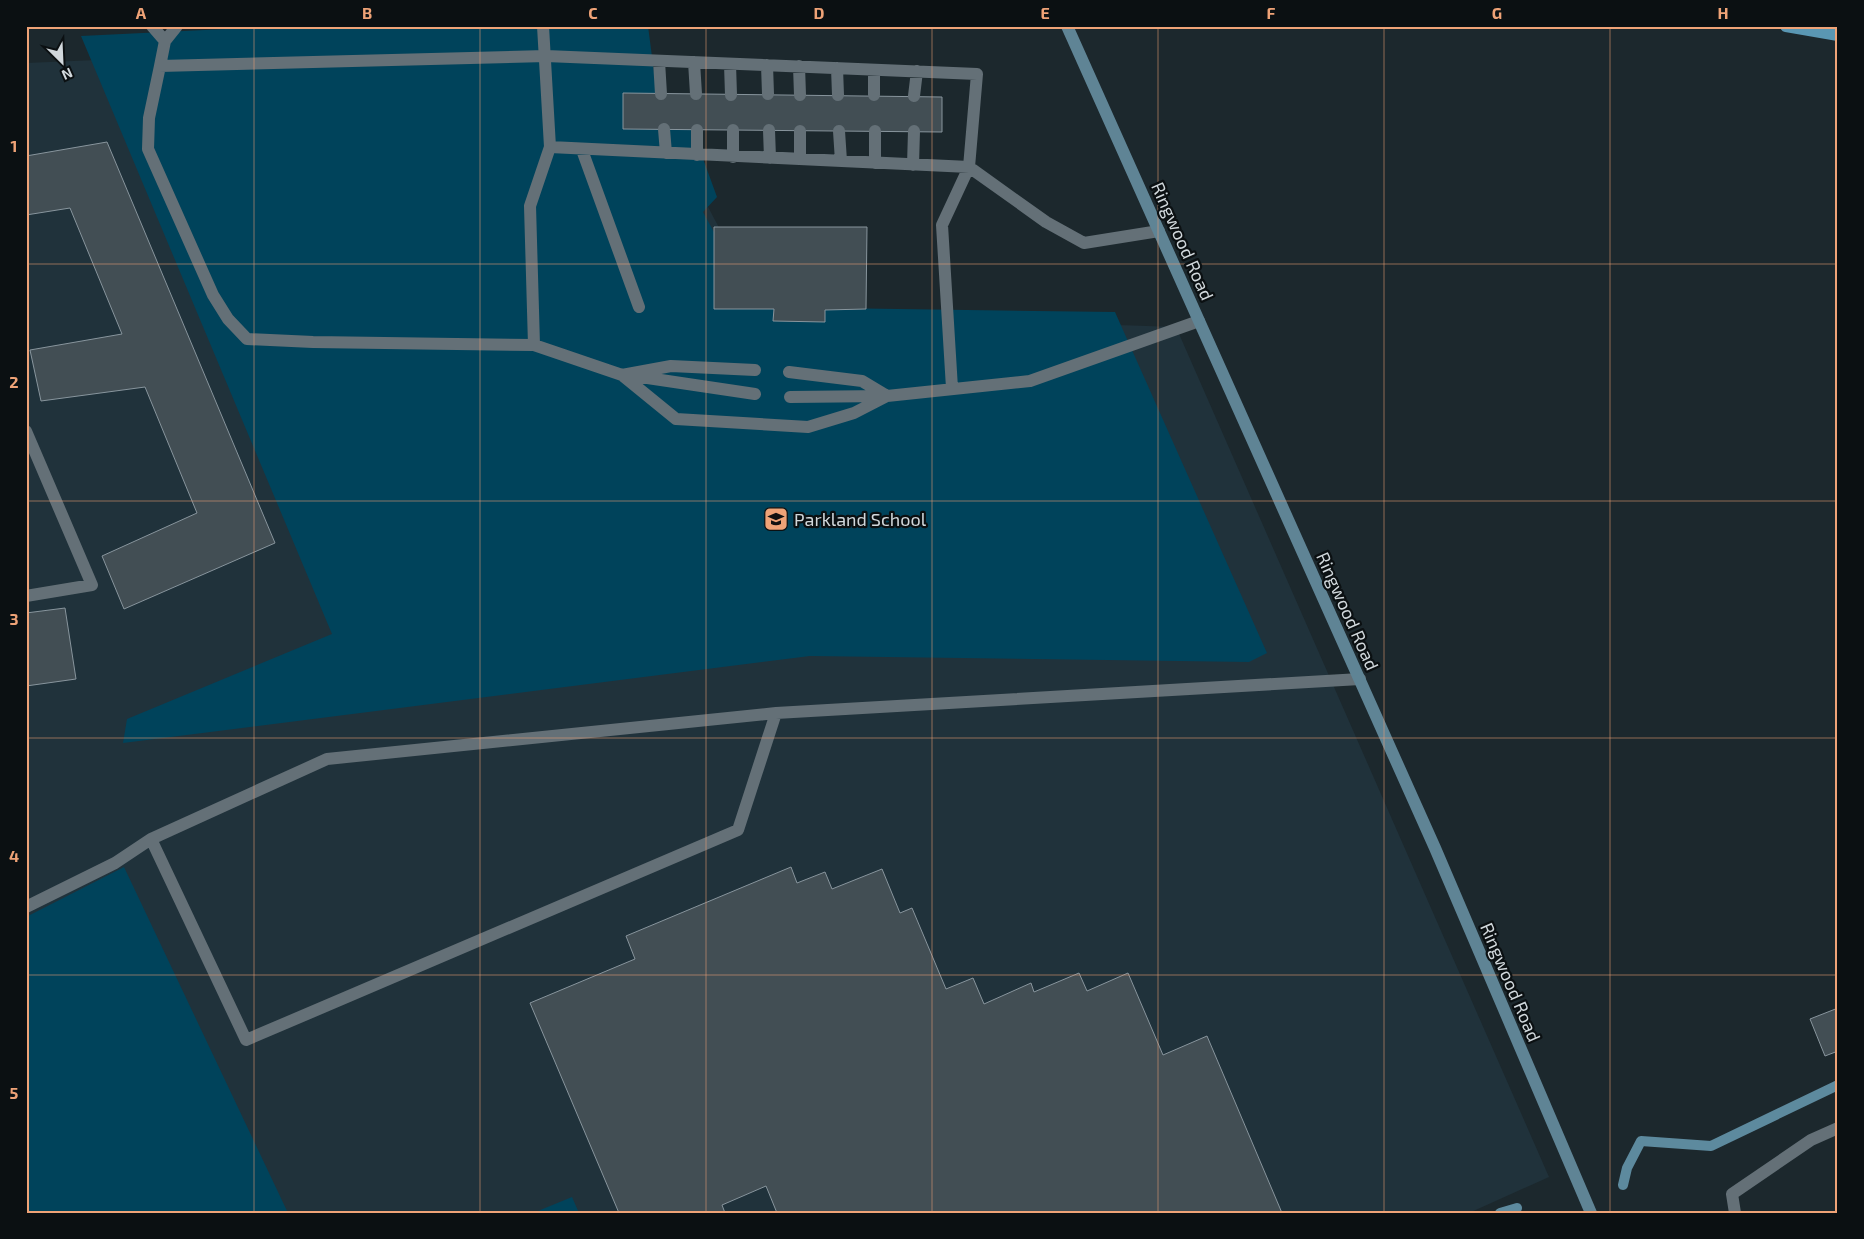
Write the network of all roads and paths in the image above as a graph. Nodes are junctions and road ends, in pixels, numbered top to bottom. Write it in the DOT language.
graph roads {
  1 [pos="152,26"];
  2 [pos="177,26"];
  3 [pos="543,26"];
  4 [pos="1067,26"];
  5 [pos="1786,26"];
  6 [pos="1838,35"];
  7 [pos="165,41"];
  8 [pos="546,56"];
  9 [pos="659,61"];
  10 [pos="694,62"];
  11 [pos="730,64"];
  12 [pos="767,65"];
  13 [pos="160,66"];
  14 [pos="799,66"];
  15 [pos="837,68"];
  16 [pos="874,70"];
  17 [pos="916,71"];
  18 [pos="661,94"];
  19 [pos="696,94"];
  20 [pos="768,94"];
  21 [pos="731,95"];
  22 [pos="800,95"];
  23 [pos="838,95"];
  24 [pos="874,96"];
  25 [pos="914,96"];
  26 [pos="664,130"];
  27 [pos="697,130"];
  28 [pos="732,130"];
  29 [pos="769,130"];
  30 [pos="800,131"];
  31 [pos="840,131"];
  32 [pos="875,131"];
  33 [pos="914,132"];
  34 [pos="550,147"];
  35 [pos="582,150"];
  36 [pos="666,153"];
  37 [pos="698,155"];
  38 [pos="733,156"];
  39 [pos="770,158"];
  40 [pos="800,159"];
  41 [pos="841,161"];
  42 [pos="875,163"];
  43 [pos="912,164"];
  44 [pos="969,167"];
  45 [pos="1159,230"];
  46 [pos="639,307"];
  47 [pos="1199,321"];
  48 [pos="534,345"];
  49 [pos="755,370"];
  50 [pos="789,372"];
  51 [pos="622,375"];
  52 [pos="952,388"];
  53 [pos="755,394"];
  54 [pos="887,396"];
  55 [pos="790,397"];
  56 [pos="26,431"];
  57 [pos="26,596"];
  58 [pos="1360,679"];
  59 [pos="776,713"];
  60 [pos="151,839"];
  61 [pos="26,907"];
  62 [pos="1838,1128"];
  63 [pos="1591,1213"];
  64 [pos="1735,1213"];
  1 -- 7 [label="street"];
  2 -- 7 [label="street"];
  3 -- 8 [label="street"];
  4 -- 45 [label="street, Ringwood Road"];
  5 -- 6 [label="main road"];
  7 -- 13 [label="street"];
  8 -- 9 [label="street"];
  8 -- 13 [label="street"];
  8 -- 34 [label="street"];
  9 -- 10 [label="street"];
  9 -- 18 [label="street"];
  10 -- 11 [label="street"];
  10 -- 19 [label="street"];
  11 -- 12 [label="street"];
  11 -- 21 [label="street"];
  12 -- 14 [label="street"];
  12 -- 20 [label="street"];
  13 -- 48 [label="street"];
  14 -- 15 [label="street"];
  14 -- 22 [label="street"];
  15 -- 16 [label="street"];
  15 -- 23 [label="street"];
  16 -- 17 [label="street"];
  16 -- 24 [label="street"];
  17 -- 25 [label="street"];
  17 -- 44 [label="street"];
  26 -- 36 [label="street"];
  27 -- 37 [label="street"];
  28 -- 38 [label="street"];
  29 -- 39 [label="street"];
  30 -- 40 [label="street"];
  31 -- 41 [label="street"];
  32 -- 42 [label="street"];
  33 -- 43 [label="street"];
  34 -- 35 [label="street"];
  34 -- 48 [label="street"];
  35 -- 36 [label="street"];
  35 -- 46 [label="street"];
  36 -- 37 [label="street"];
  37 -- 38 [label="street"];
  38 -- 39 [label="street"];
  39 -- 40 [label="street"];
  40 -- 41 [label="street"];
  41 -- 42 [label="street"];
  42 -- 43 [label="street"];
  43 -- 44 [label="street"];
  44 -- 45 [label="street"];
  44 -- 52 [label="street"];
  45 -- 47 [label="street, Ringwood Road"];
  47 -- 52 [label="street"];
  47 -- 58 [label="street, Ringwood Road"];
  48 -- 51 [label="street"];
  49 -- 51 [label="street"];
  50 -- 54 [label="street"];
  51 -- 53 [label="street"];
  51 -- 54 [label="street"];
  52 -- 54 [label="street"];
  54 -- 55 [label="street"];
  56 -- 57 [label="street"];
  58 -- 59 [label="street"];
  58 -- 63 [label="street, Ringwood Road"];
  59 -- 60 [label="street"];
  59 -- 60 [label="street"];
  60 -- 61 [label="street"];
  62 -- 64 [label="street"];
}
